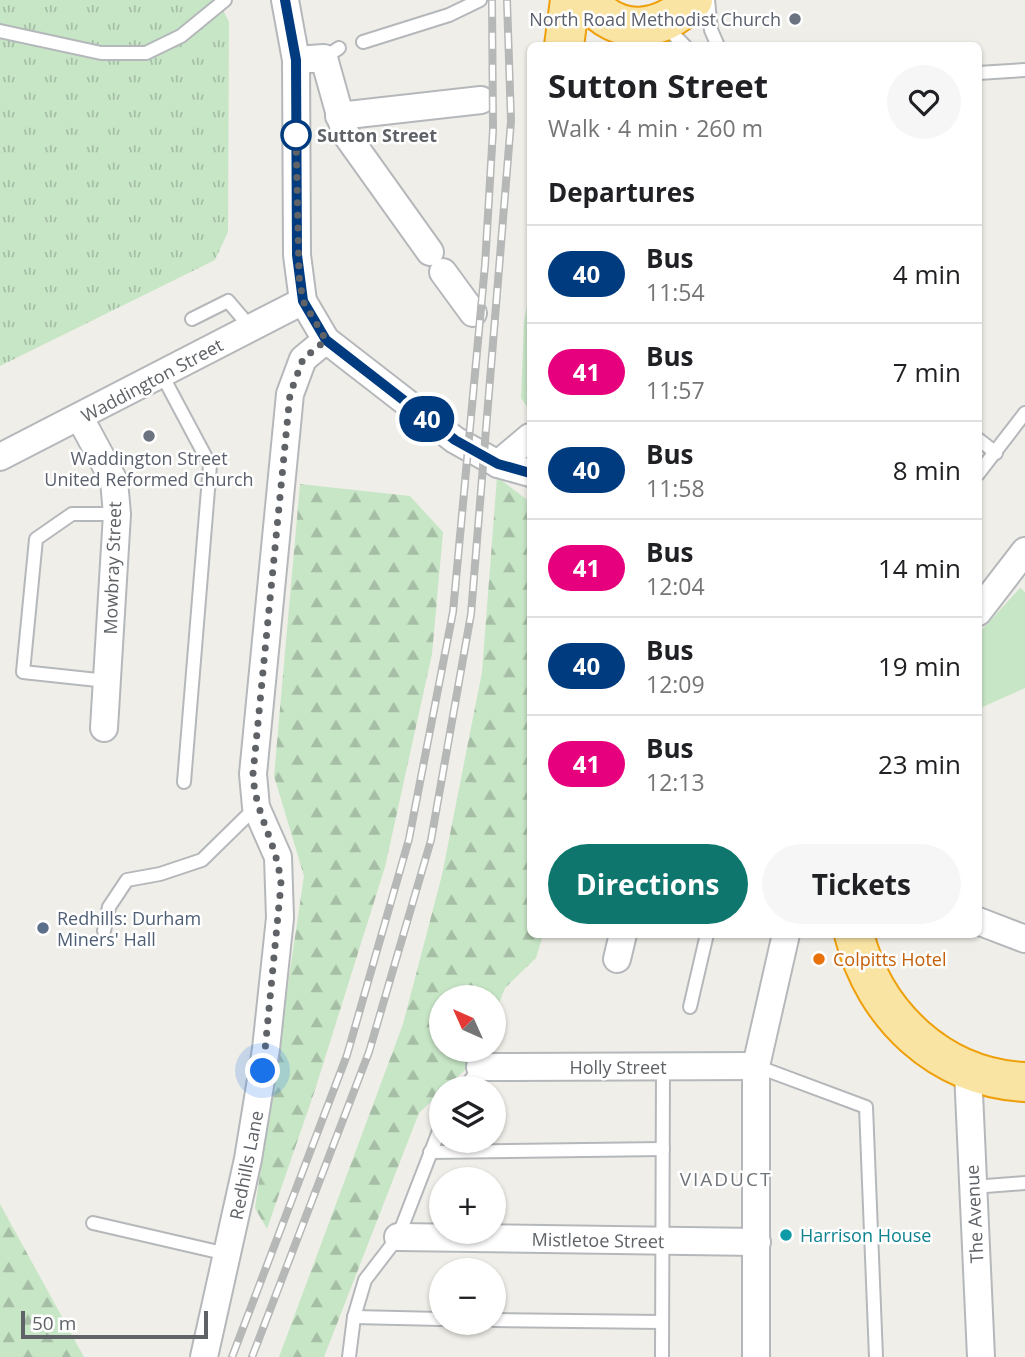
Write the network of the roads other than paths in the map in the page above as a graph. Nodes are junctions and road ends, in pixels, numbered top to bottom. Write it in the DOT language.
graph roads {
  1 [pos="225,0"];
  2 [pos="285,0"];
  3 [pos="480,0"];
  4 [pos="570,0"];
  5 [pos="588,0"];
  6 [pos="693,0"];
  7 [pos="708,0"];
  8 [pos="0,31"];
  9 [pos="615,36"];
  10 [pos="670,36"];
  11 [pos="363,42"];
  12 [pos="565,42"];
  13 [pos="716,42"];
  14 [pos="296,60"];
  15 [pos="1019,70"];
  16 [pos="982,73"];
  17 [pos="481,100"];
  18 [pos="339,116"];
  19 [pos="303,301"];
  20 [pos="473,313"];
  21 [pos="192,319"];
  22 [pos="251,328"];
  23 [pos="326,340"];
  24 [pos="162,374"];
  25 [pos="1025,413"];
  26 [pos="80,418"];
  27 [pos="527,440"];
  28 [pos="982,442"];
  29 [pos="996,453"];
  30 [pos="0,457"];
  31 [pos="498,464"];
  32 [pos="982,469"];
  33 [pos="527,472"];
  34 [pos="527,489"];
  35 [pos="117,514"];
  36 [pos="1025,551"];
  37 [pos="982,607"];
  38 [pos="107,681"];
  39 [pos="104,728"];
  40 [pos="184,782"];
  41 [pos="256,807"];
  42 [pos="982,923"];
  43 [pos="104,931"];
  44 [pos="706,938"];
  45 [pos="785,938"];
  46 [pos="855,938"];
  47 [pos="1025,939"];
  48 [pos="690,1007"];
  49 [pos="480,1066"];
  50 [pos="756,1066"];
  51 [pos="663,1067"];
  52 [pos="968,1071"];
  53 [pos="473,1076"];
  54 [pos="1025,1082"];
  55 [pos="663,1149"];
  56 [pos="506,1151"];
  57 [pos="430,1153"];
  58 [pos="1025,1183"];
  59 [pos="973,1187"];
  60 [pos="93,1223"];
  61 [pos="398,1237"];
  62 [pos="662,1241"];
  63 [pos="757,1242"];
  64 [pos="228,1254"];
  65 [pos="354,1318"];
  66 [pos="429,1319"];
  67 [pos="506,1320"];
  68 [pos="662,1322"];
  69 [pos="204,1357"];
  70 [pos="349,1357"];
  71 [pos="662,1357"];
  72 [pos="756,1357"];
  73 [pos="876,1357"];
  74 [pos="981,1357"];
  1 -- 8 [label="lane"];
  2 -- 14 [label="street"];
  3 -- 11 [label="lane"];
  4 -- 12 [label="highway"];
  5 -- 9 [label="highway"];
  6 -- 10 [label="highway"];
  7 -- 13 [label="lane"];
  9 -- 10 [label="highway"];
  14 -- 18 [label="street"];
  14 -- 19 [label="street"];
  15 -- 16 [label="lane"];
  17 -- 18 [label="street"];
  18 -- 20 [label="street"];
  19 -- 22 [label="street, Waddington Street"];
  19 -- 23 [label="street"];
  21 -- 22 [label="lane"];
  22 -- 24 [label="street, Waddington Street"];
  23 -- 31 [label="street"];
  23 -- 41 [label="street, Redhills Lane"];
  24 -- 26 [label="street, Waddington Street"];
  24 -- 40 [label="lane"];
  25 -- 29 [label="lane"];
  26 -- 30 [label="street, Waddington Street"];
  26 -- 35 [label="street, Mowbray Street"];
  27 -- 31 [label="street"];
  28 -- 29 [label="lane"];
  29 -- 32 [label="lane"];
  31 -- 33 [label="street"];
  31 -- 34 [label="street"];
  35 -- 38 [label="street, Mowbray Street"];
  35 -- 38 [label="lane"];
  36 -- 37 [label="street"];
  38 -- 39 [label="street, Mowbray Street"];
  41 -- 43 [label="lane"];
  41 -- 64 [label="street, Redhills Lane"];
  42 -- 47 [label="street"];
  44 -- 48 [label="lane"];
  45 -- 50 [label="street"];
  46 -- 52 [label="highway"];
  49 -- 51 [label="street, Holly Street"];
  49 -- 53 [label="lane"];
  50 -- 51 [label="street, Holly Street"];
  50 -- 63 [label="street"];
  50 -- 73 [label="lane"];
  51 -- 55 [label="lane"];
  52 -- 54 [label="highway"];
  52 -- 59 [label="street, The Avenue"];
  55 -- 56 [label="lane"];
  55 -- 62 [label="lane"];
  57 -- 61 [label="lane"];
  58 -- 59 [label="lane"];
  59 -- 74 [label="street, The Avenue"];
  60 -- 64 [label="lane"];
  61 -- 62 [label="street, Mistletoe Street"];
  61 -- 65 [label="lane"];
  62 -- 63 [label="street, Mistletoe Street"];
  62 -- 68 [label="lane"];
  63 -- 72 [label="street"];
  64 -- 69 [label="street, Redhills Lane"];
  65 -- 66 [label="lane"];
  65 -- 70 [label="lane"];
  67 -- 68 [label="lane"];
  68 -- 71 [label="lane"];
}
